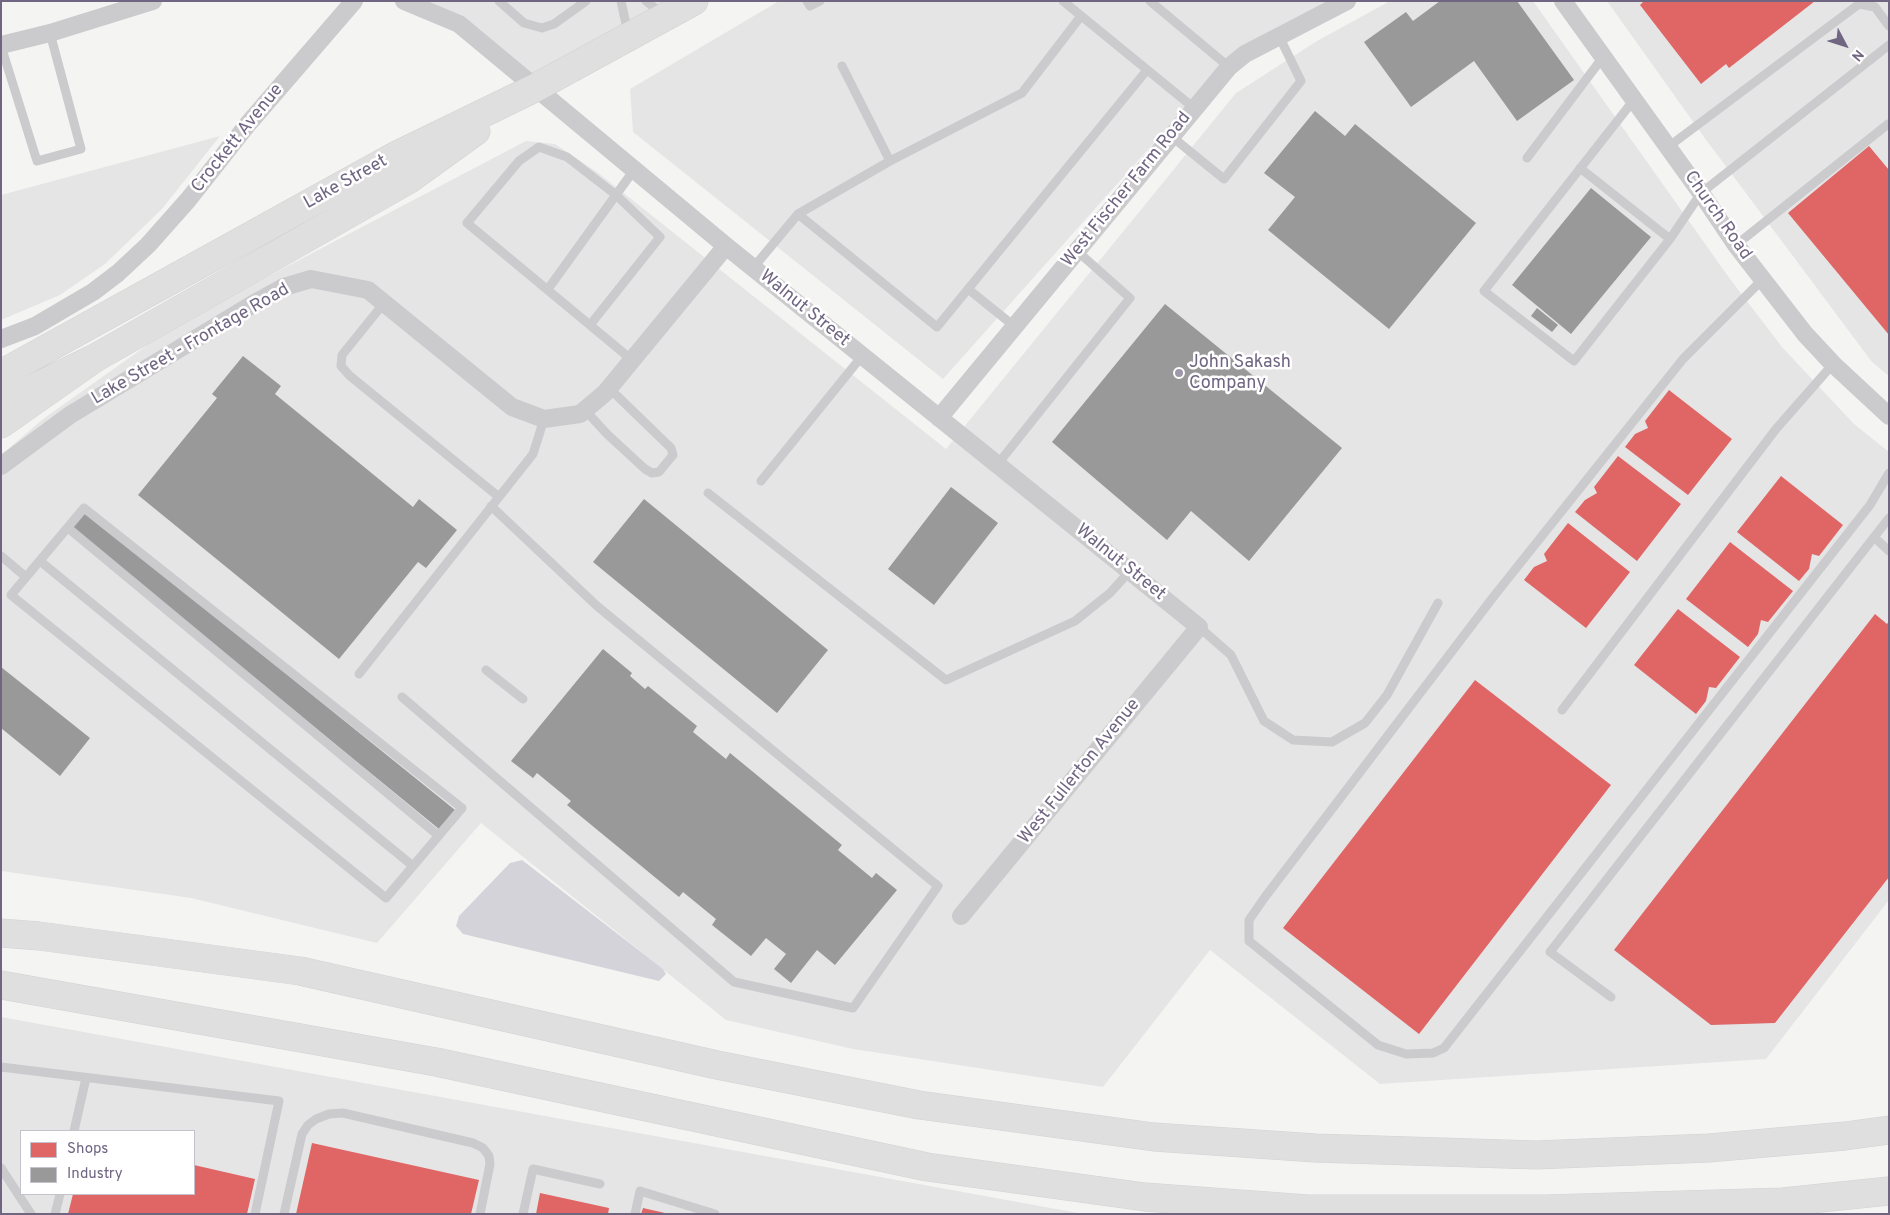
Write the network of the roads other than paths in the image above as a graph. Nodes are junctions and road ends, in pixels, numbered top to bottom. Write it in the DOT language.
graph roads {
  1 [pos="153,1"];
  2 [pos="354,1"];
  3 [pos="404,1"];
  4 [pos="498,1"];
  5 [pos="586,1"];
  6 [pos="621,1"];
  7 [pos="694,1"];
  8 [pos="806,1"];
  9 [pos="820,1"];
  10 [pos="1063,1"];
  11 [pos="1150,1"];
  12 [pos="1347,1"];
  13 [pos="1563,1"];
  14 [pos="656,9"];
  15 [pos="1081,16"];
  16 [pos="1889,26"];
  17 [pos="50,33"];
  18 [pos="629,36"];
  19 [pos="1280,36"];
  20 [pos="1889,45"];
  21 [pos="1,46"];
  22 [pos="1602,57"];
  23 [pos="842,66"];
  24 [pos="1229,67"];
  25 [pos="1147,70"];
  26 [pos="535,88"];
  27 [pos="1633,101"];
  28 [pos="1194,108"];
  29 [pos="1889,126"];
  30 [pos="1171,136"];
  31 [pos="1668,147"];
  32 [pos="1527,158"];
  33 [pos="890,160"];
  34 [pos="1580,168"];
  35 [pos="634,170"];
  36 [pos="1701,193"];
  37 [pos="616,195"];
  38 [pos="798,214"];
  39 [pos="1670,239"];
  40 [pos="1736,245"];
  41 [pos="726,246"];
  42 [pos="1077,251"];
  43 [pos="753,268"];
  44 [pos="1763,279"];
  45 [pos="548,289"];
  46 [pos="968,289"];
  47 [pos="384,303"];
  48 [pos="590,325"];
  49 [pos="1014,326"];
  50 [pos="1,339"];
  51 [pos="862,356"];
  52 [pos="95,358"];
  53 [pos="632,360"];
  54 [pos="1833,364"];
  55 [pos="1,374"];
  56 [pos="609,388"];
  57 [pos="1,404"];
  58 [pos="585,410"];
  59 [pos="1889,416"];
  60 [pos="939,418"];
  61 [pos="544,419"];
  62 [pos="1,424"];
  63 [pos="997,465"];
  64 [pos="1,466"];
  65 [pos="1889,473"];
  66 [pos="761,481"];
  67 [pos="708,493"];
  68 [pos="498,498"];
  69 [pos="491,506"];
  70 [pos="1889,518"];
  71 [pos="68,528"];
  72 [pos="1874,537"];
  73 [pos="1889,551"];
  74 [pos="1,556"];
  75 [pos="40,561"];
  76 [pos="1130,571"];
  77 [pos="26,577"];
  78 [pos="1438,603"];
  79 [pos="1199,627"];
  80 [pos="486,670"];
  81 [pos="359,674"];
  82 [pos="402,697"];
  83 [pos="522,700"];
  84 [pos="1562,710"];
  85 [pos="439,836"];
  86 [pos="413,866"];
  87 [pos="961,916"];
  88 [pos="1,933"];
  89 [pos="1,986"];
  90 [pos="1611,997"];
  91 [pos="1,1067"];
  92 [pos="86,1078"];
  93 [pos="74,1130"];
  94 [pos="1889,1130"];
  95 [pos="1,1168"];
  96 [pos="600,1184"];
  97 [pos="1889,1191"];
  98 [pos="60,1195"];
  99 [pos="31,1214"];
  100 [pos="55,1214"];
  101 [pos="255,1214"];
  102 [pos="284,1214"];
  103 [pos="480,1214"];
  104 [pos="523,1214"];
  105 [pos="635,1214"];
  106 [pos="715,1214"];
  1 -- 17 [label="street"];
  2 -- 50 [label="street, Crockett Avenue"];
  3 -- 26 [label="street, Walnut Street"];
  4 -- 5 [label="lane"];
  6 -- 18 [label="lane"];
  7 -- 14 [label="main road, Lake Street"];
  8 -- 9 [label="lane"];
  10 -- 15 [label="lane"];
  11 -- 24 [label="lane"];
  12 -- 19 [label="street, West Fischer Farm Road"];
  13 -- 22 [label="street, Church Road"];
  14 -- 18 [label="main road, Lake Street"];
  15 -- 25 [label="lane"];
  15 -- 33 [label="lane"];
  16 -- 31 [label="lane"];
  17 -- 21 [label="street"];
  17 -- 21 [label="lane"];
  18 -- 26 [label="main road, Lake Street"];
  19 -- 24 [label="street, West Fischer Farm Road"];
  19 -- 30 [label="lane"];
  20 -- 36 [label="lane"];
  22 -- 27 [label="street, Church Road"];
  22 -- 32 [label="lane"];
  23 -- 33 [label="lane"];
  24 -- 28 [label="street, West Fischer Farm Road"];
  25 -- 28 [label="lane"];
  25 -- 46 [label="lane"];
  26 -- 35 [label="street, Walnut Street"];
  26 -- 52 [label="main road, Lake Street"];
  26 -- 55 [label="main road, Lake Street"];
  27 -- 31 [label="street, Church Road"];
  27 -- 34 [label="lane"];
  28 -- 30 [label="street, West Fischer Farm Road"];
  29 -- 40 [label="lane"];
  30 -- 42 [label="street, West Fischer Farm Road"];
  31 -- 36 [label="street, Church Road"];
  33 -- 38 [label="lane"];
  34 -- 39 [label="lane"];
  34 -- 39 [label="lane"];
  35 -- 37 [label="lane"];
  35 -- 41 [label="street, Walnut Street"];
  36 -- 39 [label="lane"];
  36 -- 40 [label="street, Church Road"];
  37 -- 45 [label="lane"];
  37 -- 45 [label="lane"];
  37 -- 48 [label="lane"];
  38 -- 43 [label="lane"];
  38 -- 46 [label="lane"];
  40 -- 44 [label="street, Church Road"];
  41 -- 43 [label="street, Walnut Street"];
  41 -- 53 [label="street, Lake Street - Frontage Road"];
  42 -- 49 [label="street, West Fischer Farm Road"];
  42 -- 63 [label="lane"];
  43 -- 51 [label="street, Walnut Street"];
  44 -- 54 [label="street, Church Road"];
  44 -- 65 [label="lane"];
  45 -- 48 [label="lane"];
  46 -- 49 [label="lane"];
  47 -- 61 [label="street, Lake Street - Frontage Road"];
  47 -- 64 [label="street, Lake Street - Frontage Road"];
  47 -- 68 [label="lane"];
  48 -- 53 [label="lane"];
  49 -- 60 [label="street, West Fischer Farm Road"];
  51 -- 60 [label="street, Walnut Street"];
  51 -- 66 [label="lane"];
  52 -- 57 [label="main road, Lake Street"];
  52 -- 62 [label="main road"];
  53 -- 56 [label="street, Lake Street - Frontage Road"];
  54 -- 59 [label="street, Church Road"];
  54 -- 84 [label="lane"];
  56 -- 58 [label="street, Lake Street - Frontage Road"];
  56 -- 58 [label="lane"];
  58 -- 61 [label="street, Lake Street - Frontage Road"];
  60 -- 63 [label="street, Walnut Street"];
  61 -- 68 [label="lane"];
  63 -- 76 [label="street, Walnut Street"];
  67 -- 76 [label="lane"];
  68 -- 69 [label="lane"];
  69 -- 81 [label="lane"];
  69 -- 82 [label="lane"];
  70 -- 72 [label="lane"];
  71 -- 75 [label="lane"];
  71 -- 85 [label="lane"];
  71 -- 85 [label="lane"];
  72 -- 73 [label="lane"];
  72 -- 90 [label="lane"];
  74 -- 77 [label="lane"];
  75 -- 77 [label="lane"];
  75 -- 86 [label="lane"];
  76 -- 79 [label="street, Walnut Street"];
  77 -- 86 [label="lane"];
  78 -- 79 [label="lane"];
  79 -- 87 [label="street, West Fullerton Avenue"];
  80 -- 83 [label="lane"];
  85 -- 86 [label="lane"];
  88 -- 94 [label="main road"];
  89 -- 97 [label="main road"];
  91 -- 92 [label="lane"];
  92 -- 93 [label="lane"];
  92 -- 101 [label="lane"];
  95 -- 99 [label="lane"];
  96 -- 104 [label="lane"];
  98 -- 100 [label="lane"];
  102 -- 103 [label="lane"];
  105 -- 106 [label="lane"];
}
